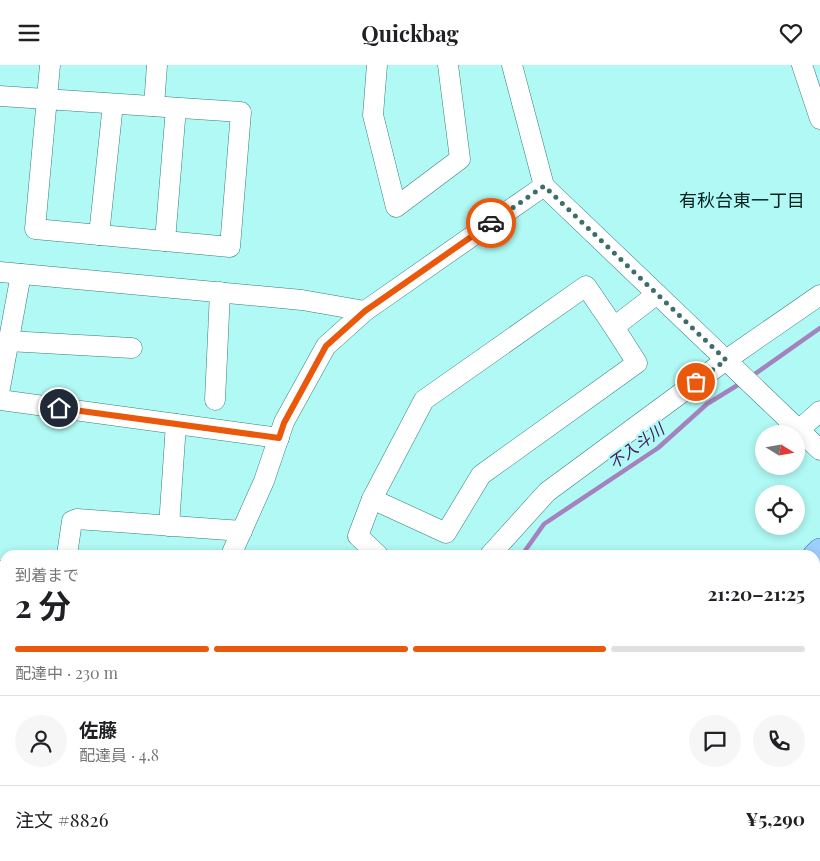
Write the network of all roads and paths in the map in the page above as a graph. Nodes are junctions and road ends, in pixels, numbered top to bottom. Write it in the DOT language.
graph roads {
  1 [pos="50,65"];
  2 [pos="157,65"];
  3 [pos="377,65"];
  4 [pos="448,65"];
  5 [pos="512,65"];
  6 [pos="802,65"];
  7 [pos="0,96"];
  8 [pos="47,99"];
  9 [pos="113,103"];
  10 [pos="154,106"];
  11 [pos="176,108"];
  12 [pos="820,119"];
  13 [pos="544,186"];
  14 [pos="99,235"];
  15 [pos="165,241"];
  16 [pos="0,273"];
  17 [pos="21,274"];
  18 [pos="220,291"];
  19 [pos="657,294"];
  20 [pos="820,295"];
  21 [pos="365,311"];
  22 [pos="614,327"];
  23 [pos="8,341"];
  24 [pos="132,348"];
  25 [pos="726,360"];
  26 [pos="0,388"];
  27 [pos="0,400"];
  28 [pos="215,400"];
  29 [pos="820,411"];
  30 [pos="176,424"];
  31 [pos="794,425"];
  32 [pos="805,425"];
  33 [pos="805,436"];
  34 [pos="279,438"];
  35 [pos="820,450"];
  36 [pos="372,499"];
  37 [pos="169,526"];
  38 [pos="242,531"];
  39 [pos="67,550"];
  40 [pos="233,550"];
  41 [pos="372,550"];
  42 [pos="495,550"];
  1 -- 8 [label="street"];
  2 -- 10 [label="street"];
  3 -- 4 [label="street"];
  5 -- 13 [label="street"];
  6 -- 12 [label="street"];
  7 -- 8 [label="street"];
  8 -- 9 [label="street"];
  8 -- 14 [label="street"];
  9 -- 10 [label="street"];
  9 -- 14 [label="street"];
  10 -- 11 [label="street"];
  11 -- 15 [label="street"];
  11 -- 15 [label="street"];
  13 -- 19 [label="street"];
  13 -- 21 [label="street"];
  14 -- 15 [label="street"];
  16 -- 17 [label="street"];
  17 -- 18 [label="street"];
  17 -- 23 [label="street"];
  18 -- 21 [label="street"];
  18 -- 28 [label="street"];
  19 -- 22 [label="street"];
  19 -- 25 [label="street"];
  20 -- 25 [label="street"];
  21 -- 34 [label="street"];
  22 -- 36 [label="street"];
  22 -- 36 [label="street"];
  23 -- 24 [label="street"];
  23 -- 26 [label="street"];
  25 -- 31 [label="street"];
  25 -- 42 [label="street"];
  27 -- 30 [label="street"];
  29 -- 32 [label="street"];
  30 -- 34 [label="street"];
  30 -- 37 [label="street"];
  33 -- 35 [label="street"];
  34 -- 38 [label="street"];
  36 -- 41 [label="street"];
  37 -- 38 [label="street"];
  37 -- 39 [label="street"];
  38 -- 40 [label="street"];
}
